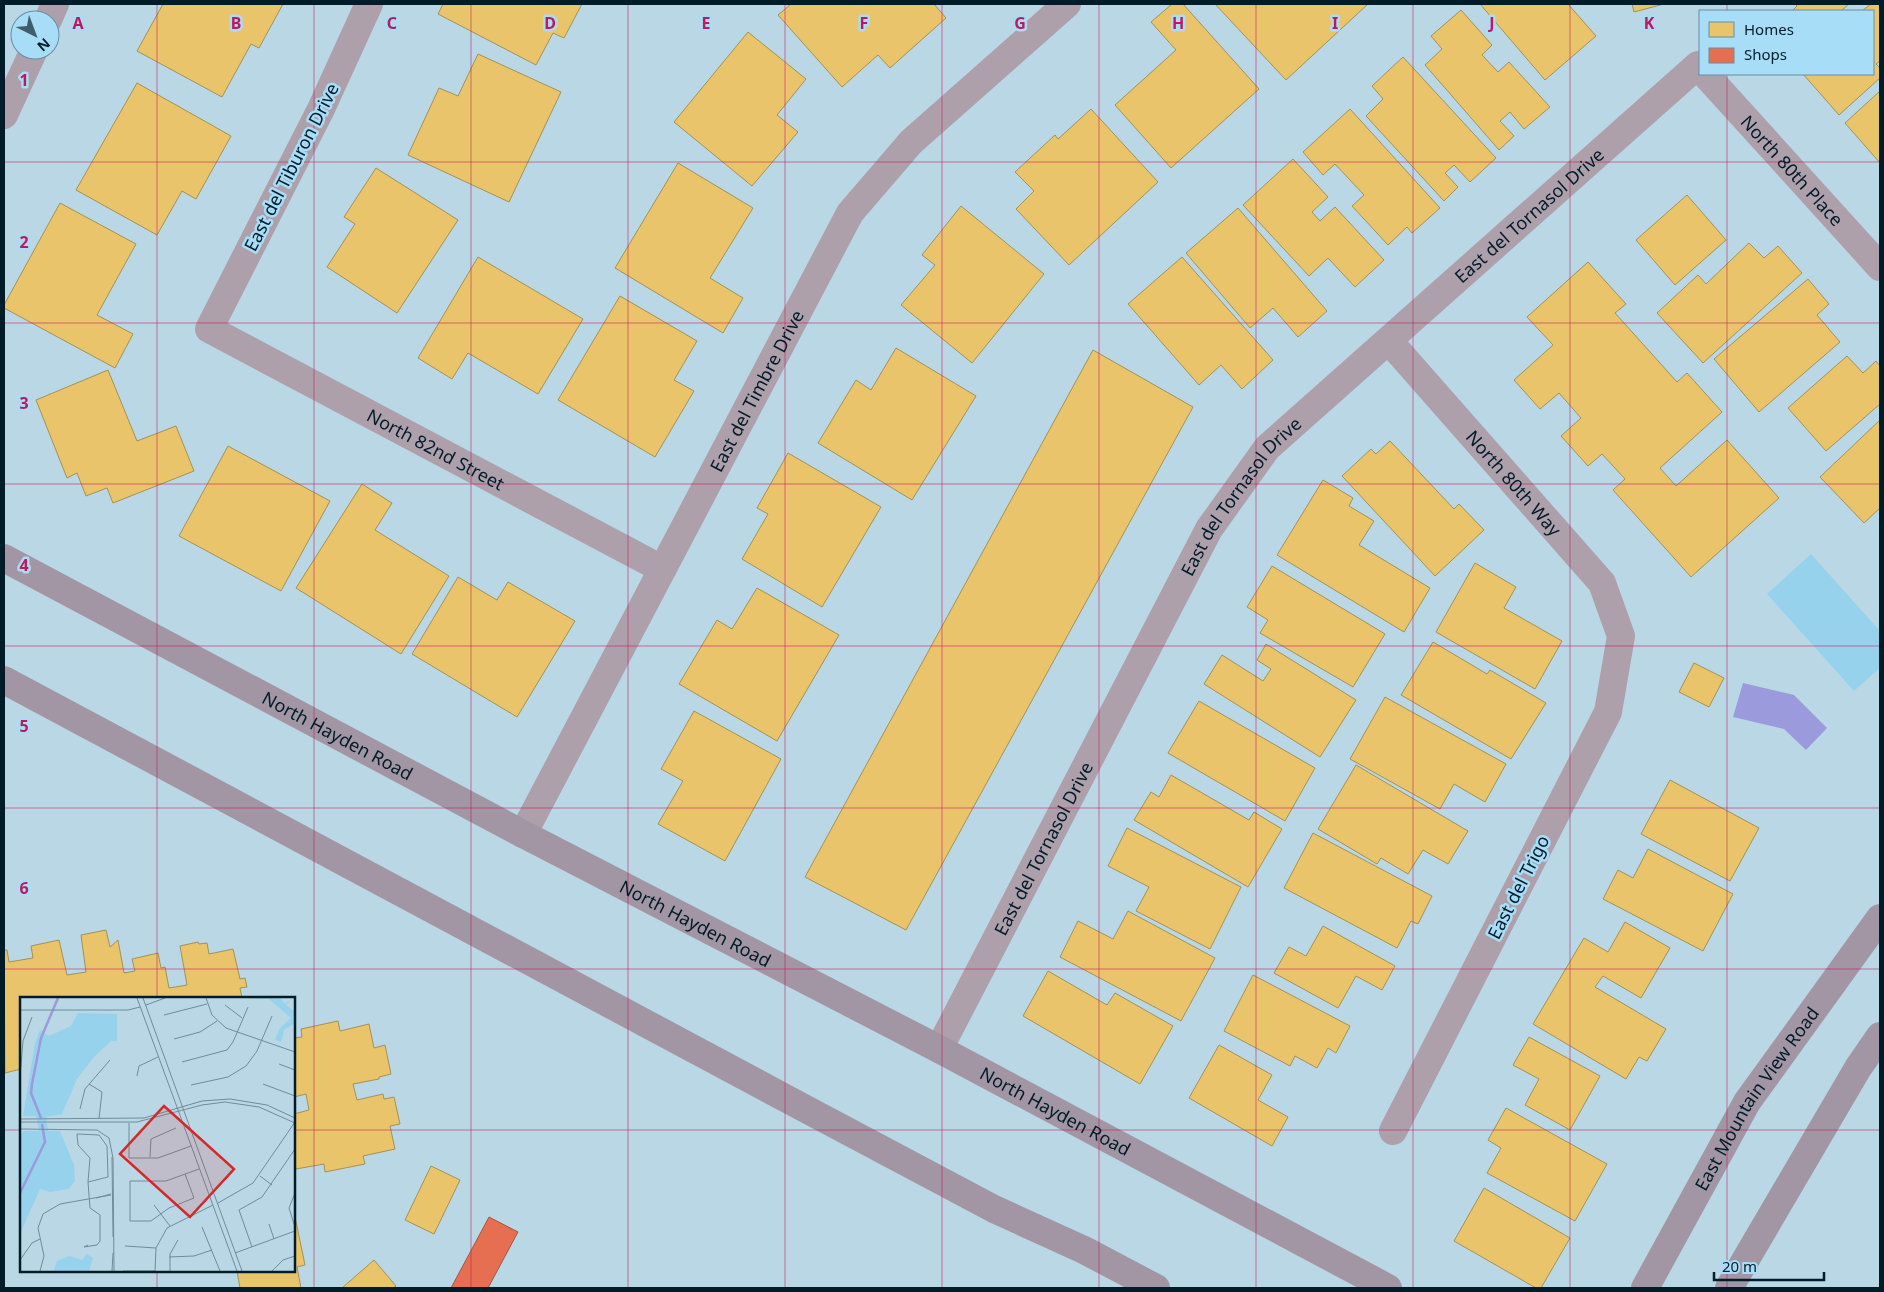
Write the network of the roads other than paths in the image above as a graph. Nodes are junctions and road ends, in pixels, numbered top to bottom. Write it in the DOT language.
graph roads {
  1 [pos="369,4"];
  2 [pos="1067,4"];
  3 [pos="29,60"];
  4 [pos="1699,71"];
  5 [pos="1706,75"];
  6 [pos="4,115"];
  7 [pos="1880,267"];
  8 [pos="209,329"];
  9 [pos="1389,340"];
  10 [pos="4,558"];
  11 [pos="662,569"];
  12 [pos="1621,636"];
  13 [pos="4,680"];
  14 [pos="522,834"];
  15 [pos="1880,918"];
  16 [pos="1880,1036"];
  17 [pos="939,1049"];
  18 [pos="1393,1131"];
  19 [pos="1156,1288"];
  20 [pos="1388,1288"];
  21 [pos="1645,1288"];
  22 [pos="1729,1288"];
  1 -- 8 [label="street, East del Tiburon Drive"];
  2 -- 11 [label="street, East del Timbre Drive"];
  3 -- 6 [label="street"];
  4 -- 9 [label="street, East del Tornasol Drive"];
  5 -- 7 [label="street, North 80th Place"];
  8 -- 11 [label="street, North 82nd Street"];
  9 -- 12 [label="street, North 80th Way"];
  9 -- 17 [label="street, East del Tornasol Drive"];
  10 -- 14 [label="main road, North Hayden Road"];
  11 -- 14 [label="street, East del Timbre Drive"];
  12 -- 18 [label="street, East del Trigo"];
  13 -- 19 [label="main road"];
  14 -- 17 [label="main road, North Hayden Road"];
  15 -- 21 [label="main road, East Mountain View Road"];
  16 -- 22 [label="main road"];
  17 -- 20 [label="main road, North Hayden Road"];
}
